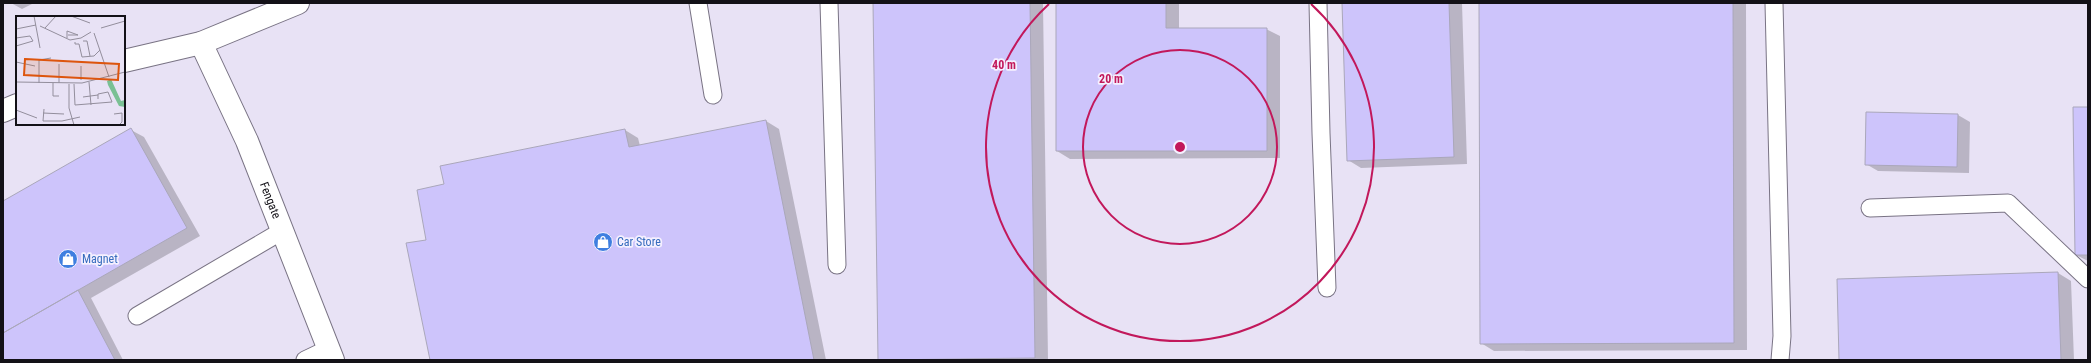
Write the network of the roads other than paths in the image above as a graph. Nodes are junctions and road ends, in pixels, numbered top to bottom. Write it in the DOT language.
graph roads {
  1 [pos="298,3"];
  2 [pos="698,3"];
  3 [pos="829,3"];
  4 [pos="1318,3"];
  5 [pos="1774,3"];
  6 [pos="201,44"];
  7 [pos="125,61"];
  8 [pos="713,95"];
  9 [pos="16,106"];
  10 [pos="3,111"];
  11 [pos="1870,208"];
  12 [pos="282,231"];
  13 [pos="837,265"];
  14 [pos="2088,279"];
  15 [pos="1327,288"];
  16 [pos="137,316"];
  17 [pos="331,354"];
  18 [pos="305,360"];
  19 [pos="1780,360"];
  1 -- 6 [label="street"];
  2 -- 8 [label="lane"];
  3 -- 13 [label="lane"];
  4 -- 15 [label="lane"];
  5 -- 19 [label="lane"];
  6 -- 7 [label="street"];
  6 -- 12 [label="street, Fengate"];
  9 -- 10 [label="street"];
  11 -- 14 [label="lane"];
  12 -- 16 [label="lane"];
  12 -- 17 [label="street, Fengate"];
  17 -- 18 [label="lane"];
}
